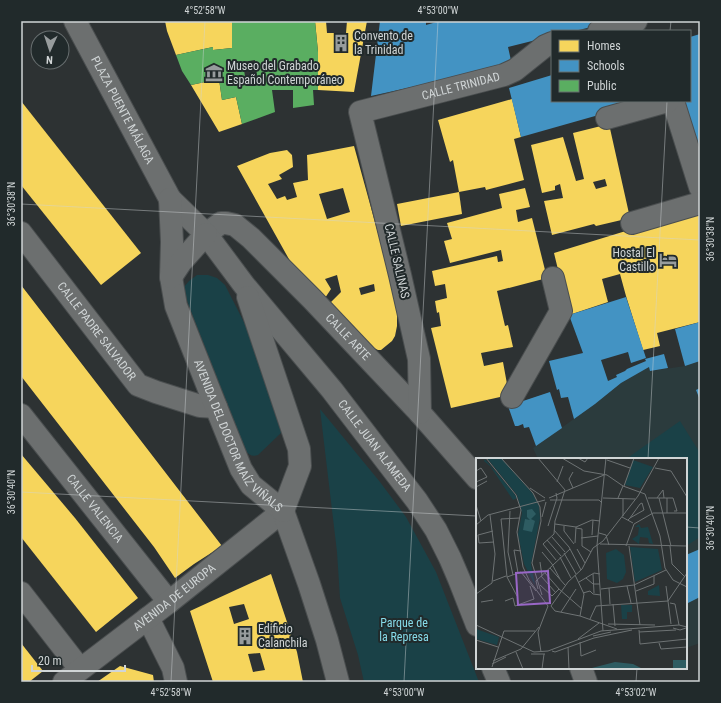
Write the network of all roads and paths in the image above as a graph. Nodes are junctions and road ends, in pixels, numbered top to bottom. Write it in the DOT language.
graph roads {
  1 [pos="75,21"];
  2 [pos="629,23"];
  3 [pos="603,30"];
  4 [pos="551,43"];
  5 [pos="664,102"];
  6 [pos="673,102"];
  7 [pos="360,112"];
  8 [pos="607,118"];
  9 [pos="700,187"];
  10 [pos="170,199"];
  11 [pos="700,203"];
  12 [pos="632,223"];
  13 [pos="21,233"];
  14 [pos="206,234"];
  15 [pos="171,277"];
  16 [pos="553,278"];
  17 [pos="244,285"];
  18 [pos="512,398"];
  19 [pos="216,407"];
  20 [pos="420,413"];
  21 [pos="21,415"];
  22 [pos="476,477"];
  23 [pos="283,510"];
  24 [pos="21,593"];
  25 [pos="169,602"];
  26 [pos="148,618"];
  27 [pos="476,622"];
  28 [pos="493,669"];
  29 [pos="581,669"];
  30 [pos="72,676"];
  31 [pos="176,682"];
  32 [pos="338,682"];
  33 [pos="499,682"];
  34 [pos="586,682"];
  1 -- 10 [label="street, PLAZA PUENTE MÁLAGA"];
  2 -- 3 [label="street"];
  4 -- 7 [label="street, CALLE TRINIDAD"];
  5 -- 8 [label="street"];
  6 -- 9 [label="street"];
  7 -- 20 [label="street, CALLE SALINAS"];
  10 -- 14 [label="street"];
  10 -- 15 [label="street, AVENIDA DEL DOCTOR MAÍZ VIÑALS"];
  11 -- 12 [label="street"];
  13 -- 19 [label="street, CALLE PADRE SALVADOR"];
  14 -- 15 [label="street"];
  14 -- 17 [label="street"];
  14 -- 20 [label="street, CALLE ARTE"];
  15 -- 19 [label="street, AVENIDA DEL DOCTOR MAÍZ VIÑALS"];
  16 -- 18 [label="street"];
  17 -- 23 [label="street"];
  17 -- 27 [label="street, CALLE JUAN ALAMEDA"];
  19 -- 23 [label="street, AVENIDA DEL DOCTOR MAÍZ VIÑALS"];
  20 -- 22 [label="street, CALLE ARTE"];
  21 -- 25 [label="street, CALLE VALENCIA"];
  23 -- 25 [label="street, AVENIDA DE EUROPA"];
  23 -- 32 [label="street, AVENIDA DEL DOCTOR MAÍZ VIÑALS"];
  24 -- 30 [label="street"];
  25 -- 26 [label="street, AVENIDA DE EUROPA"];
  26 -- 30 [label="street, AVENIDA DE EUROPA"];
  26 -- 31 [label="street"];
  28 -- 33 [label="street"];
  29 -- 34 [label="street"];
}
